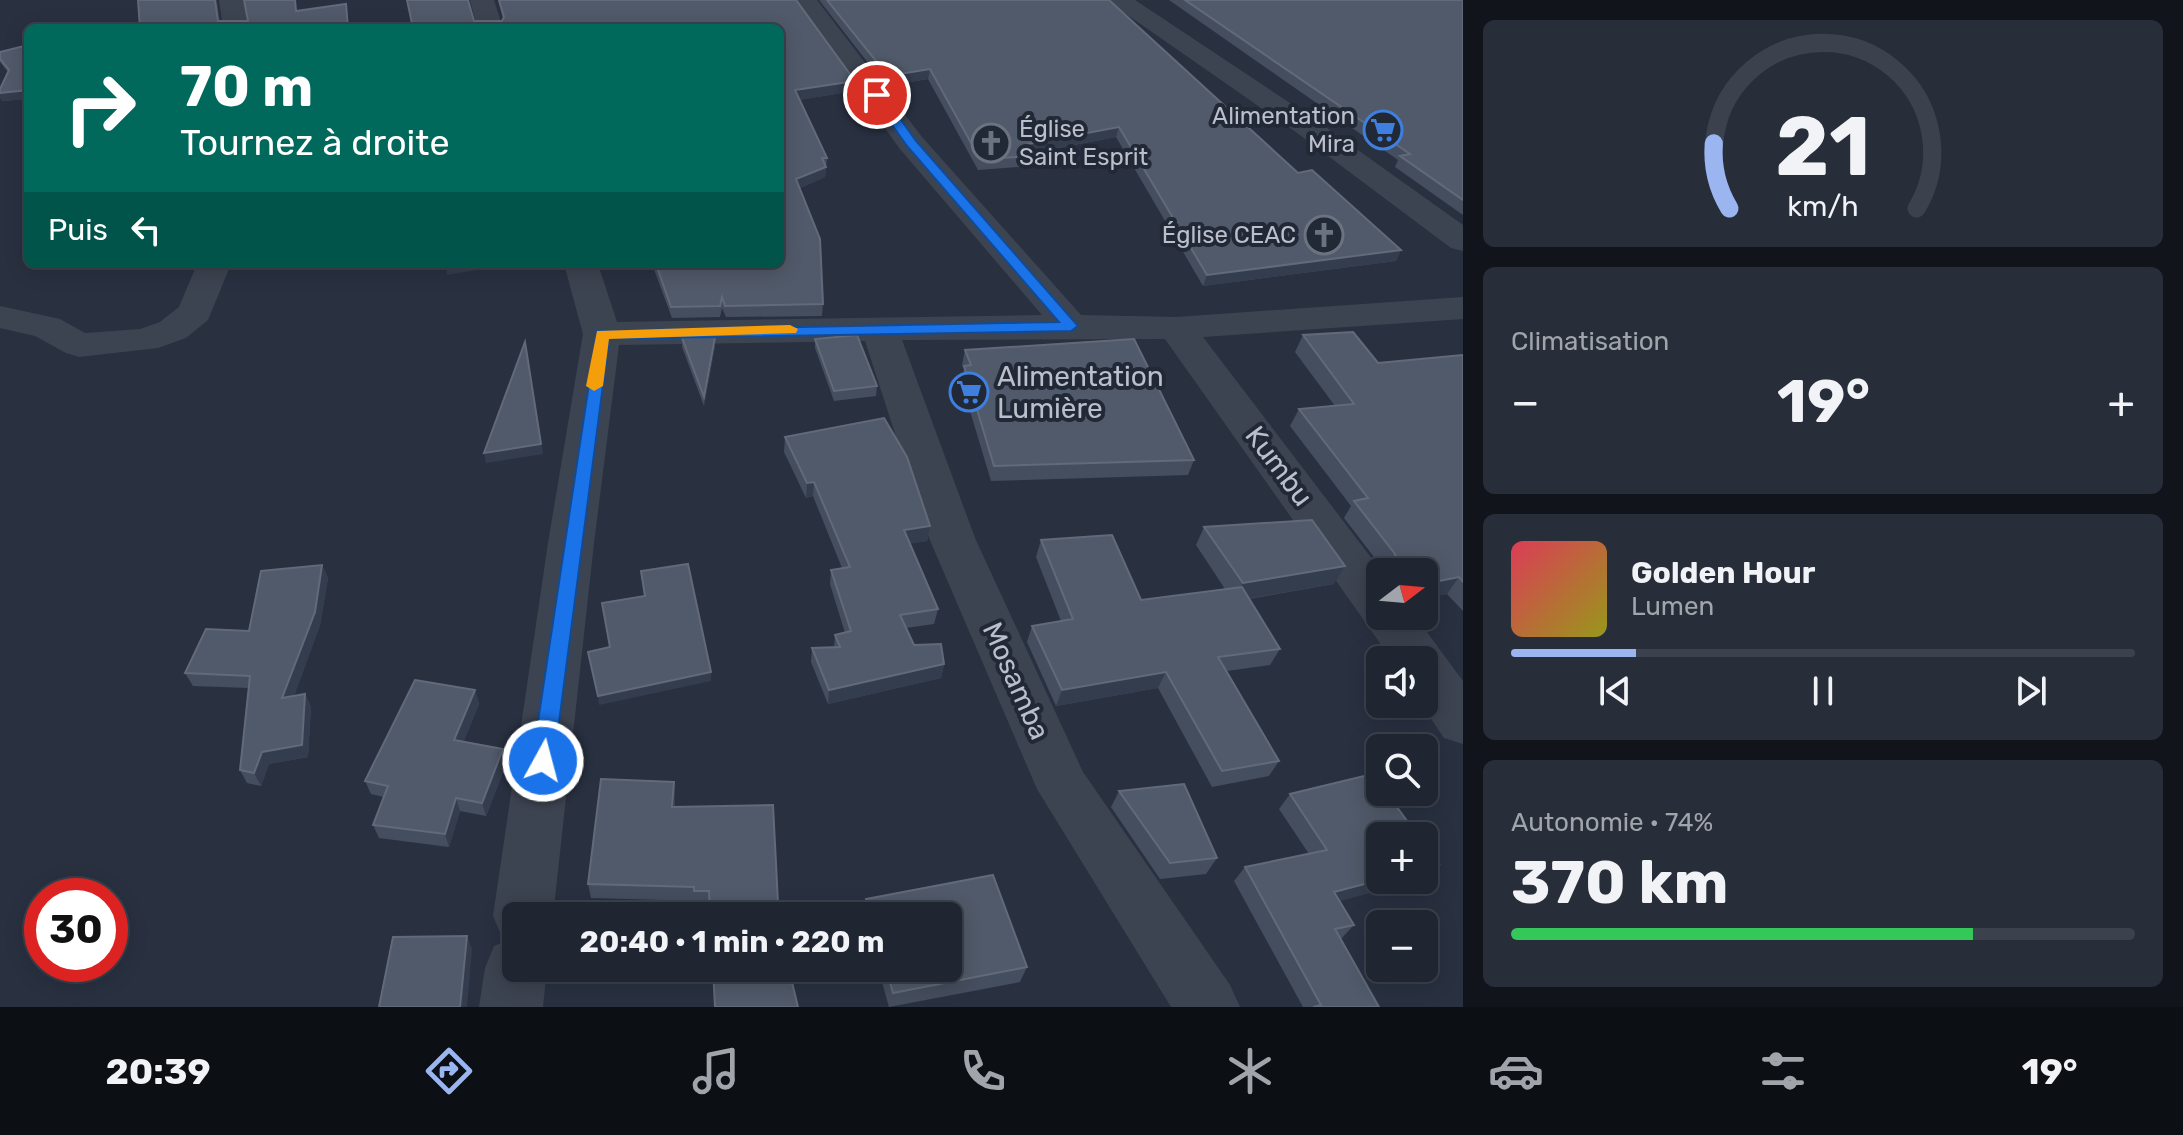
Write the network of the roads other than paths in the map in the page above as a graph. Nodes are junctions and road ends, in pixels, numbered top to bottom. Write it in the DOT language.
graph roads {
  1 [pos="231,0"];
  2 [pos="482,0"];
  3 [pos="804,0"];
  4 [pos="1118,0"];
  5 [pos="235,24"];
  6 [pos="489,24"];
  7 [pos="1463,241"];
  8 [pos="212,268"];
  9 [pos="582,268"];
  10 [pos="1463,308"];
  11 [pos="0,317"];
  12 [pos="1071,326"];
  13 [pos="879,328"];
  14 [pos="1176,328"];
  15 [pos="602,334"];
  16 [pos="1366,586"];
  17 [pos="1438,687"];
  18 [pos="1463,722"];
  19 [pos="525,902"];
  20 [pos="514,982"];
  21 [pos="511,1007"];
  22 [pos="1208,1007"];
  1 -- 5 [label="street"];
  2 -- 6 [label="street"];
  3 -- 12 [label="street"];
  4 -- 7 [label="street"];
  8 -- 11 [label="street"];
  9 -- 15 [label="street"];
  10 -- 14 [label="street"];
  12 -- 13 [label="street"];
  12 -- 14 [label="street"];
  13 -- 15 [label="street"];
  13 -- 22 [label="street, Mosamba"];
  14 -- 16 [label="street, Kumbu"];
  15 -- 19 [label="street"];
  17 -- 18 [label="street"];
  20 -- 21 [label="street"];
}
